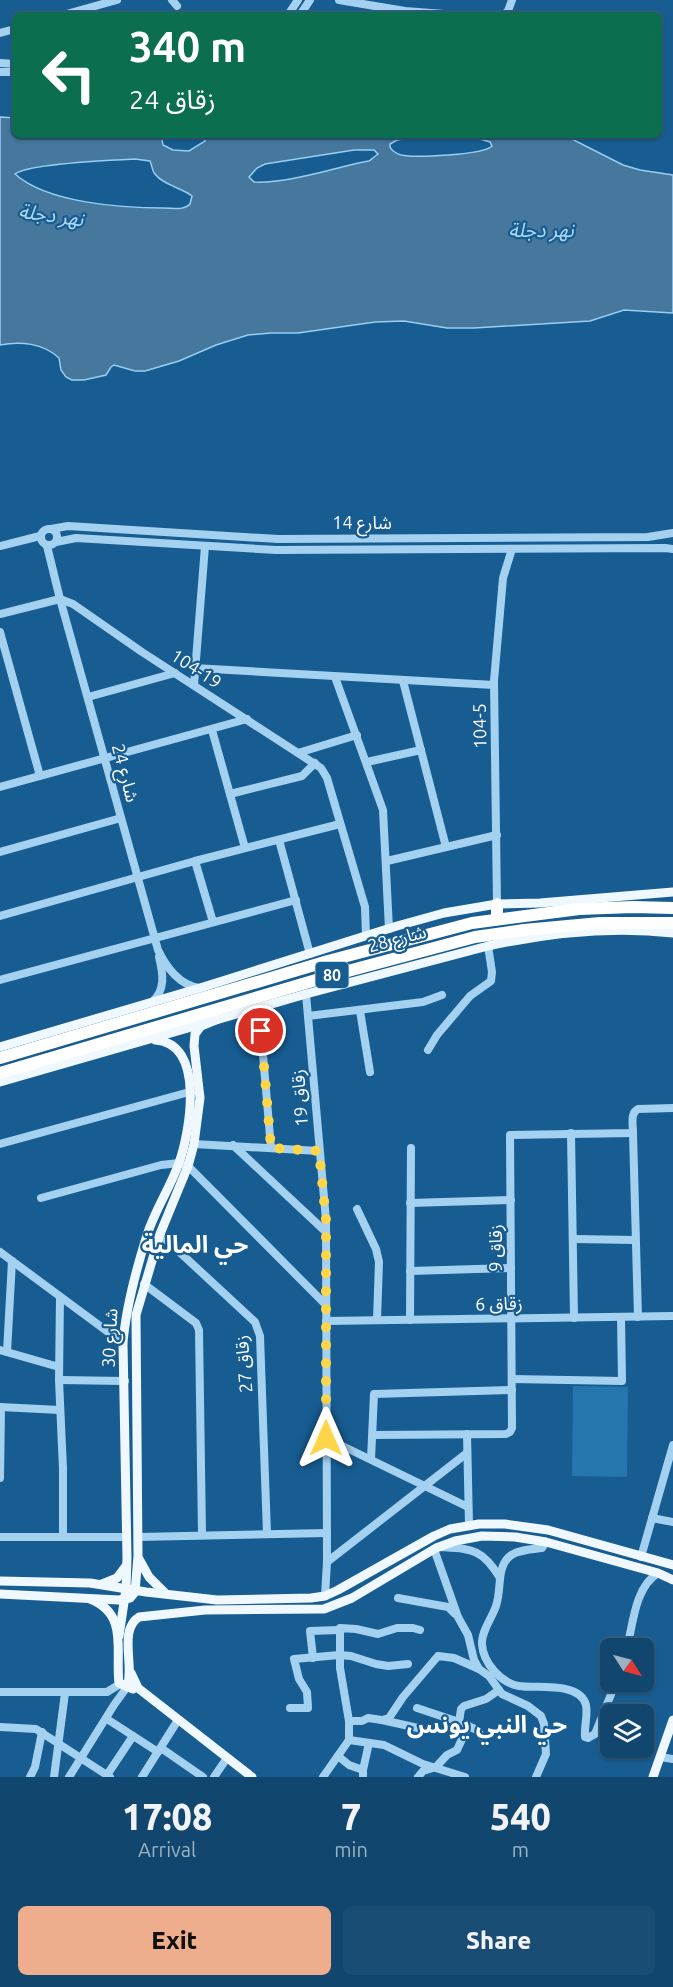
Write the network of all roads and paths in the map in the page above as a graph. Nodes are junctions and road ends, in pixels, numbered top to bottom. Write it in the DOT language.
graph roads {
  1 [pos="117,0"];
  2 [pos="339,0"];
  3 [pos="74,12"];
  4 [pos="426,12"];
  5 [pos="51,529"];
  6 [pos="673,533"];
  7 [pos="40,536"];
  8 [pos="56,542"];
  9 [pos="0,546"];
  10 [pos="47,546"];
  11 [pos="205,546"];
  12 [pos="512,549"];
  13 [pos="673,549"];
  14 [pos="60,599"];
  15 [pos="0,614"];
  16 [pos="0,632"];
  17 [pos="194,668"];
  18 [pos="175,673"];
  19 [pos="335,677"];
  20 [pos="403,681"];
  21 [pos="194,685"];
  22 [pos="494,686"];
  23 [pos="88,697"];
  24 [pos="247,719"];
  25 [pos="212,730"];
  26 [pos="357,735"];
  27 [pos="421,750"];
  28 [pos="298,753"];
  29 [pos="105,759"];
  30 [pos="367,762"];
  31 [pos="315,764"];
  32 [pos="40,776"];
  33 [pos="0,787"];
  34 [pos="230,794"];
  35 [pos="121,818"];
  36 [pos="340,824"];
  37 [pos="497,835"];
  38 [pos="279,840"];
  39 [pos="446,847"];
  40 [pos="245,848"];
  41 [pos="0,852"];
  42 [pos="195,861"];
  43 [pos="387,861"];
  44 [pos="137,877"];
  45 [pos="673,892"];
  46 [pos="296,900"];
  47 [pos="497,904"];
  48 [pos="673,906"];
  49 [pos="0,916"];
  50 [pos="497,919"];
  51 [pos="213,922"];
  52 [pos="673,923"];
  53 [pos="389,929"];
  54 [pos="673,933"];
  55 [pos="366,936"];
  56 [pos="154,938"];
  57 [pos="495,941"];
  58 [pos="158,950"];
  59 [pos="310,954"];
  60 [pos="328,962"];
  61 [pos="333,975"];
  62 [pos="0,980"];
  63 [pos="239,982"];
  64 [pos="200,988"];
  65 [pos="306,994"];
  66 [pos="442,995"];
  67 [pos="151,1002"];
  68 [pos="250,1007"];
  69 [pos="360,1011"];
  70 [pos="308,1016"];
  71 [pos="218,1019"];
  72 [pos="43,1040"];
  73 [pos="149,1040"];
  74 [pos="0,1047"];
  75 [pos="428,1050"];
  76 [pos="0,1058"];
  77 [pos="49,1063"];
  78 [pos="370,1072"];
  79 [pos="0,1073"];
  80 [pos="0,1082"];
  81 [pos="200,1090"];
  82 [pos="190,1092"];
  83 [pos="673,1108"];
  84 [pos="571,1133"];
  85 [pos="633,1133"];
  86 [pos="0,1144"];
  87 [pos="194,1144"];
  88 [pos="233,1145"];
  89 [pos="271,1148"];
  90 [pos="411,1148"];
  91 [pos="319,1151"];
  92 [pos="183,1165"];
  93 [pos="41,1198"];
  94 [pos="511,1200"];
  95 [pos="410,1203"];
  96 [pos="357,1209"];
  97 [pos="326,1232"];
  98 [pos="160,1234"];
  99 [pos="573,1239"];
  100 [pos="635,1240"];
  101 [pos="0,1252"];
  102 [pos="12,1261"];
  103 [pos="511,1268"];
  104 [pos="410,1271"];
  105 [pos="144,1284"];
  106 [pos="60,1297"];
  107 [pos="326,1305"];
  108 [pos="673,1316"];
  109 [pos="621,1317"];
  110 [pos="638,1317"];
  111 [pos="573,1318"];
  112 [pos="512,1319"];
  113 [pos="377,1320"];
  114 [pos="410,1320"];
  115 [pos="326,1321"];
  116 [pos="123,1343"];
  117 [pos="3,1351"];
  118 [pos="59,1367"];
  119 [pos="512,1379"];
  120 [pos="59,1380"];
  121 [pos="125,1381"];
  122 [pos="512,1390"];
  123 [pos="1,1407"];
  124 [pos="60,1410"];
  125 [pos="467,1434"];
  126 [pos="373,1436"];
  127 [pos="326,1438"];
  128 [pos="673,1445"];
  129 [pos="0,1451"];
  130 [pos="467,1453"];
  131 [pos="371,1459"];
  132 [pos="0,1478"];
  133 [pos="425,1487"];
  134 [pos="468,1507"];
  135 [pos="652,1518"];
  136 [pos="673,1522"];
  137 [pos="469,1525"];
  138 [pos="548,1530"];
  139 [pos="327,1533"];
  140 [pos="202,1534"];
  141 [pos="267,1534"];
  142 [pos="0,1537"];
  143 [pos="63,1537"];
  144 [pos="127,1537"];
  145 [pos="138,1537"];
  146 [pos="546,1542"];
  147 [pos="435,1548"];
  148 [pos="138,1556"];
  149 [pos="641,1557"];
  150 [pos="127,1558"];
  151 [pos="327,1562"];
  152 [pos="671,1564"];
  153 [pos="658,1573"];
  154 [pos="500,1578"];
  155 [pos="673,1580"];
  156 [pos="0,1581"];
  157 [pos="99,1584"];
  158 [pos="130,1590"];
  159 [pos="146,1592"];
  160 [pos="0,1594"];
  161 [pos="173,1596"];
  162 [pos="325,1596"];
  163 [pos="85,1597"];
  164 [pos="398,1598"];
  165 [pos="124,1599"];
  166 [pos="217,1600"];
  167 [pos="216,1611"];
  168 [pos="122,1614"];
  169 [pos="458,1617"];
  170 [pos="339,1630"];
  171 [pos="420,1630"];
  172 [pos="119,1636"];
  173 [pos="629,1638"];
  174 [pos="339,1655"];
  175 [pos="313,1658"];
  176 [pos="129,1662"];
  177 [pos="408,1664"];
  178 [pos="479,1669"];
  179 [pos="124,1686"];
  180 [pos="499,1690"];
  181 [pos="0,1692"];
  182 [pos="612,1692"];
  183 [pos="65,1693"];
  184 [pos="148,1695"];
  185 [pos="290,1708"];
  186 [pos="417,1708"];
  187 [pos="107,1719"];
  188 [pos="178,1720"];
  189 [pos="382,1720"];
  190 [pos="349,1721"];
  191 [pos="673,1721"];
  192 [pos="459,1722"];
  193 [pos="468,1726"];
  194 [pos="0,1727"];
  195 [pos="418,1728"];
  196 [pos="42,1732"];
  197 [pos="133,1736"];
  198 [pos="482,1737"];
  199 [pos="349,1740"];
  200 [pos="58,1742"];
  201 [pos="369,1743"];
  202 [pos="160,1750"];
  203 [pos="338,1756"];
  204 [pos="660,1757"];
  205 [pos="226,1758"];
  206 [pos="81,1759"];
  207 [pos="673,1759"];
  208 [pos="436,1767"];
  209 [pos="363,1774"];
  210 [pos="108,1776"];
  211 [pos="30,1777"];
  212 [pos="54,1777"];
  213 [pos="69,1777"];
  214 [pos="142,1777"];
  215 [pos="203,1777"];
  216 [pos="214,1777"];
  217 [pos="252,1777"];
  218 [pos="323,1777"];
  219 [pos="418,1777"];
  220 [pos="465,1777"];
  221 [pos="536,1777"];
  222 [pos="653,1777"];
  1 -- 3 [label="street"];
  2 -- 4 [label="street"];
  5 -- 6 [label="street, شارع 14"];
  5 -- 7 [label="street"];
  5 -- 8 [label="street"];
  7 -- 9 [label="street"];
  7 -- 10 [label="street"];
  8 -- 10 [label="street"];
  8 -- 11 [label="street, شارع 14"];
  10 -- 14 [label="street, شارع 24"];
  11 -- 12 [label="street, شارع 14"];
  11 -- 17 [label="street"];
  12 -- 13 [label="street, شارع 14"];
  12 -- 22 [label="street, 104-5"];
  14 -- 15 [label="street"];
  14 -- 18 [label="street, 104-19"];
  14 -- 23 [label="street, شارع 24"];
  16 -- 32 [label="street"];
  17 -- 19 [label="street"];
  17 -- 21 [label="street"];
  18 -- 21 [label="street, 104-19"];
  18 -- 23 [label="street"];
  19 -- 20 [label="street"];
  19 -- 26 [label="street"];
  20 -- 22 [label="street"];
  20 -- 27 [label="street"];
  21 -- 24 [label="street, 104-19"];
  22 -- 37 [label="street, 104-5"];
  23 -- 29 [label="street, شارع 24"];
  24 -- 25 [label="street"];
  24 -- 28 [label="street, 104-19"];
  25 -- 29 [label="street"];
  25 -- 34 [label="street"];
  26 -- 28 [label="street"];
  26 -- 30 [label="street"];
  27 -- 30 [label="street"];
  27 -- 39 [label="street"];
  28 -- 31 [label="street, 104-19"];
  29 -- 32 [label="street"];
  29 -- 35 [label="street, شارع 24"];
  30 -- 43 [label="street"];
  31 -- 34 [label="street"];
  31 -- 36 [label="street"];
  32 -- 33 [label="street"];
  34 -- 40 [label="street"];
  35 -- 41 [label="street"];
  35 -- 44 [label="street, شارع 24"];
  36 -- 38 [label="street"];
  36 -- 55 [label="street"];
  37 -- 39 [label="street"];
  37 -- 47 [label="street, 104-5"];
  38 -- 40 [label="street"];
  38 -- 46 [label="street"];
  39 -- 43 [label="street"];
  40 -- 42 [label="street"];
  42 -- 44 [label="street"];
  42 -- 51 [label="street"];
  43 -- 53 [label="street"];
  44 -- 49 [label="street"];
  44 -- 56 [label="street, شارع 24"];
  45 -- 47 [label="main road"];
  46 -- 51 [label="street"];
  46 -- 59 [label="street"];
  47 -- 50 [label="highway"];
  47 -- 53 [label="main road"];
  48 -- 50 [label="highway, شارع 28 / 80"];
  50 -- 60 [label="highway, شارع 28 / 80"];
  51 -- 56 [label="street"];
  52 -- 57 [label="highway, شارع 28 / 80"];
  53 -- 55 [label="main road"];
  54 -- 57 [label="main road"];
  55 -- 59 [label="main road"];
  56 -- 58 [label="street, شارع 24"];
  56 -- 62 [label="street"];
  57 -- 61 [label="highway, شارع 28 / 80"];
  57 -- 65 [label="main road"];
  57 -- 75 [label="street"];
  58 -- 64 [label="street, شارع 24"];
  58 -- 67 [label="street"];
  59 -- 63 [label="main road"];
  60 -- 61 [label="highway"];
  60 -- 63 [label="highway, شارع 28 / 80"];
  61 -- 68 [label="highway, شارع 28 / 80"];
  63 -- 64 [label="main road"];
  63 -- 72 [label="highway, شارع 28 / 80"];
  64 -- 67 [label="main road"];
  65 -- 68 [label="main road"];
  65 -- 70 [label="street, زقاق 19"];
  66 -- 69 [label="street"];
  67 -- 72 [label="main road"];
  68 -- 71 [label="main road"];
  68 -- 77 [label="highway, شارع 28 / 80"];
  68 -- 89 [label="street"];
  69 -- 70 [label="street"];
  69 -- 78 [label="street"];
  70 -- 91 [label="street, زقاق 19"];
  71 -- 73 [label="main road"];
  71 -- 81 [label="main road, شارع 30"];
  72 -- 74 [label="main road"];
  72 -- 76 [label="highway, شارع 28 / 80"];
  73 -- 77 [label="main road"];
  73 -- 82 [label="main road, شارع 30"];
  77 -- 79 [label="highway, شارع 28 / 80"];
  77 -- 80 [label="main road"];
  81 -- 82 [label="street"];
  81 -- 87 [label="main road, شارع 30"];
  82 -- 86 [label="street"];
  82 -- 92 [label="main road, شارع 30"];
  83 -- 85 [label="street"];
  84 -- 85 [label="street"];
  84 -- 94 [label="street, زقاق 9"];
  84 -- 99 [label="street"];
  85 -- 100 [label="street"];
  87 -- 88 [label="street"];
  87 -- 92 [label="main road, شارع 30"];
  88 -- 89 [label="street"];
  88 -- 97 [label="street"];
  89 -- 91 [label="street"];
  90 -- 95 [label="street"];
  91 -- 97 [label="street, زقاق 19"];
  92 -- 93 [label="street"];
  92 -- 98 [label="main road, شارع 30"];
  92 -- 107 [label="street"];
  92 -- 116 [label="main road, شارع 30"];
  94 -- 95 [label="street"];
  94 -- 103 [label="street, زقاق 9"];
  95 -- 104 [label="street"];
  96 -- 113 [label="street"];
  97 -- 107 [label="street, زقاق 19"];
  98 -- 105 [label="main road, شارع 30"];
  98 -- 141 [label="street, زقاق 27"];
  99 -- 100 [label="street"];
  99 -- 111 [label="street"];
  100 -- 110 [label="street"];
  101 -- 102 [label="street"];
  102 -- 106 [label="street"];
  102 -- 117 [label="street"];
  103 -- 104 [label="street"];
  103 -- 112 [label="street, زقاق 9"];
  104 -- 114 [label="street"];
  105 -- 140 [label="street"];
  105 -- 145 [label="main road, شارع 30"];
  106 -- 116 [label="street"];
  106 -- 118 [label="street"];
  107 -- 115 [label="street, زقاق 19"];
  108 -- 110 [label="street, زقاق 6"];
  109 -- 110 [label="street, زقاق 6"];
  109 -- 111 [label="street, زقاق 6"];
  109 -- 119 [label="street"];
  111 -- 112 [label="street, زقاق 6"];
  112 -- 114 [label="street, زقاق 6"];
  112 -- 119 [label="street, زقاق 9"];
  113 -- 114 [label="street, زقاق 6"];
  113 -- 115 [label="street, زقاق 6"];
  115 -- 127 [label="street, زقاق 19"];
  116 -- 121 [label="main road, شارع 30"];
  117 -- 118 [label="street"];
  118 -- 120 [label="street"];
  119 -- 122 [label="street, زقاق 9"];
  120 -- 121 [label="street"];
  120 -- 124 [label="street"];
  121 -- 144 [label="main road, شارع 30"];
  122 -- 125 [label="street, زقاق 9"];
  122 -- 126 [label="street"];
  123 -- 124 [label="street"];
  123 -- 129 [label="street"];
  124 -- 143 [label="street"];
  125 -- 126 [label="street"];
  125 -- 130 [label="street"];
  126 -- 131 [label="street"];
  127 -- 131 [label="street"];
  127 -- 139 [label="street, زقاق 19"];
  128 -- 135 [label="street"];
  129 -- 132 [label="street"];
  130 -- 133 [label="street"];
  130 -- 134 [label="street"];
  131 -- 133 [label="street"];
  133 -- 134 [label="street"];
  133 -- 151 [label="street"];
  134 -- 137 [label="street"];
  135 -- 136 [label="street"];
  135 -- 149 [label="street"];
  137 -- 138 [label="main road"];
  137 -- 162 [label="main road"];
  138 -- 146 [label="main road"];
  138 -- 149 [label="main road"];
  139 -- 141 [label="street"];
  139 -- 151 [label="street, زقاق 19"];
  140 -- 141 [label="street"];
  140 -- 145 [label="street"];
  142 -- 143 [label="street"];
  143 -- 144 [label="street"];
  144 -- 150 [label="main road, شارع 30"];
  145 -- 148 [label="main road, شارع 30"];
  146 -- 147 [label="main road"];
  146 -- 153 [label="main road"];
  146 -- 154 [label="street"];
  147 -- 154 [label="street"];
  147 -- 167 [label="main road"];
  147 -- 169 [label="street"];
  148 -- 158 [label="main road, شارع 30"];
  148 -- 161 [label="main road"];
  149 -- 152 [label="main road"];
  150 -- 157 [label="main road"];
  150 -- 158 [label="main road, شارع 30"];
  151 -- 162 [label="street, زقاق 19"];
  153 -- 155 [label="main road"];
  153 -- 173 [label="street"];
  154 -- 182 [label="street"];
  156 -- 157 [label="main road"];
  157 -- 158 [label="main road"];
  158 -- 159 [label="main road"];
  158 -- 165 [label="main road"];
  159 -- 161 [label="main road"];
  159 -- 168 [label="main road"];
  160 -- 163 [label="main road"];
  161 -- 166 [label="main road"];
  162 -- 166 [label="main road"];
  163 -- 165 [label="main road"];
  163 -- 172 [label="main road"];
  164 -- 169 [label="street"];
  165 -- 168 [label="main road"];
  166 -- 167 [label="main road"];
  167 -- 176 [label="main road"];
  168 -- 172 [label="main road"];
  169 -- 178 [label="street"];
  170 -- 171 [label="street"];
  170 -- 174 [label="street"];
  170 -- 175 [label="street"];
  172 -- 179 [label="main road"];
  174 -- 175 [label="street"];
  174 -- 177 [label="street"];
  174 -- 190 [label="street"];
  175 -- 185 [label="street"];
  176 -- 179 [label="main road"];
  176 -- 184 [label="main road"];
  178 -- 180 [label="street"];
  178 -- 189 [label="street"];
  179 -- 183 [label="street"];
  179 -- 184 [label="main road"];
  179 -- 187 [label="street"];
  180 -- 192 [label="street"];
  180 -- 221 [label="street"];
  181 -- 183 [label="street"];
  183 -- 200 [label="street"];
  184 -- 188 [label="main road"];
  186 -- 192 [label="street"];
  187 -- 197 [label="street"];
  187 -- 206 [label="street"];
  188 -- 202 [label="street"];
  188 -- 205 [label="main road"];
  189 -- 190 [label="street"];
  189 -- 195 [label="street"];
  190 -- 199 [label="street"];
  191 -- 204 [label="main road"];
  192 -- 193 [label="street"];
  193 -- 198 [label="street"];
  193 -- 208 [label="street"];
  194 -- 196 [label="street"];
  196 -- 200 [label="street"];
  196 -- 211 [label="street"];
  197 -- 202 [label="street"];
  197 -- 210 [label="street"];
  199 -- 201 [label="street"];
  199 -- 203 [label="street"];
  200 -- 206 [label="street"];
  200 -- 212 [label="street"];
  201 -- 208 [label="street"];
  201 -- 209 [label="street"];
  202 -- 214 [label="street"];
  202 -- 215 [label="street"];
  203 -- 209 [label="street"];
  203 -- 218 [label="street"];
  204 -- 207 [label="street"];
  204 -- 222 [label="main road"];
  205 -- 216 [label="street"];
  205 -- 217 [label="main road"];
  206 -- 210 [label="street"];
  206 -- 213 [label="street"];
  208 -- 219 [label="street"];
  208 -- 220 [label="street"];
}
